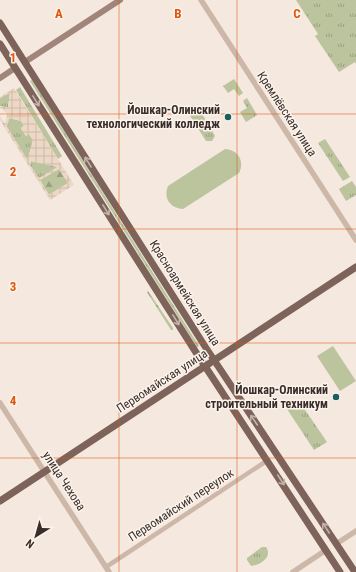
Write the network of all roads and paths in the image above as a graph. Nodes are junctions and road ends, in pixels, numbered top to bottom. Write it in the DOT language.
graph roads {
  1 [pos="120,0"];
  2 [pos="201,0"];
  3 [pos="0,24"];
  4 [pos="0,44"];
  5 [pos="25,62"];
  6 [pos="15,68"];
  7 [pos="0,78"];
  8 [pos="356,240"];
  9 [pos="356,268"];
  10 [pos="214,360"];
  11 [pos="205,366"];
  12 [pos="0,403"];
  13 [pos="268,460"];
  14 [pos="44,471"];
  15 [pos="0,501"];
  16 [pos="356,531"];
  17 [pos="336,544"];
  18 [pos="326,550"];
  19 [pos="107,569"];
  20 [pos="293,572"];
  21 [pos="340,572"];
  22 [pos="355,572"];
  1 -- 5 [label="main road"];
  2 -- 8 [label="street, Кремлёвская улица"];
  3 -- 5 [label="main road, Красноармейская улица"];
  4 -- 6 [label="main road, Красноармейская улица"];
  5 -- 6 [label="main road"];
  10 -- 5 [label="main road, Красноармейская улица, one-way"];
  6 -- 7 [label="main road"];
  6 -- 11 [label="main road, Красноармейская улица, one-way"];
  9 -- 10 [label="main road, Первомайская улица"];
  10 -- 11 [label="main road, Первомайская улица"];
  17 -- 10 [label="main road, Красноармейская улица, one-way"];
  11 -- 13 [label="main road, Красноармейская улица"];
  11 -- 14 [label="main road, Первомайская улица"];
  12 -- 14 [label="street, улица Чехова"];
  13 -- 18 [label="main road, Красноармейская улица, one-way"];
  13 -- 19 [label="street, Первомайский переулок"];
  14 -- 15 [label="main road, Первомайская улица"];
  14 -- 19 [label="street, улица Чехова"];
  16 -- 17 [label="street"];
  17 -- 18 [label="main road"];
  17 -- 22 [label="main road, Красноармейская улица"];
  18 -- 20 [label="street"];
  18 -- 21 [label="main road, Красноармейская улица"];
}
